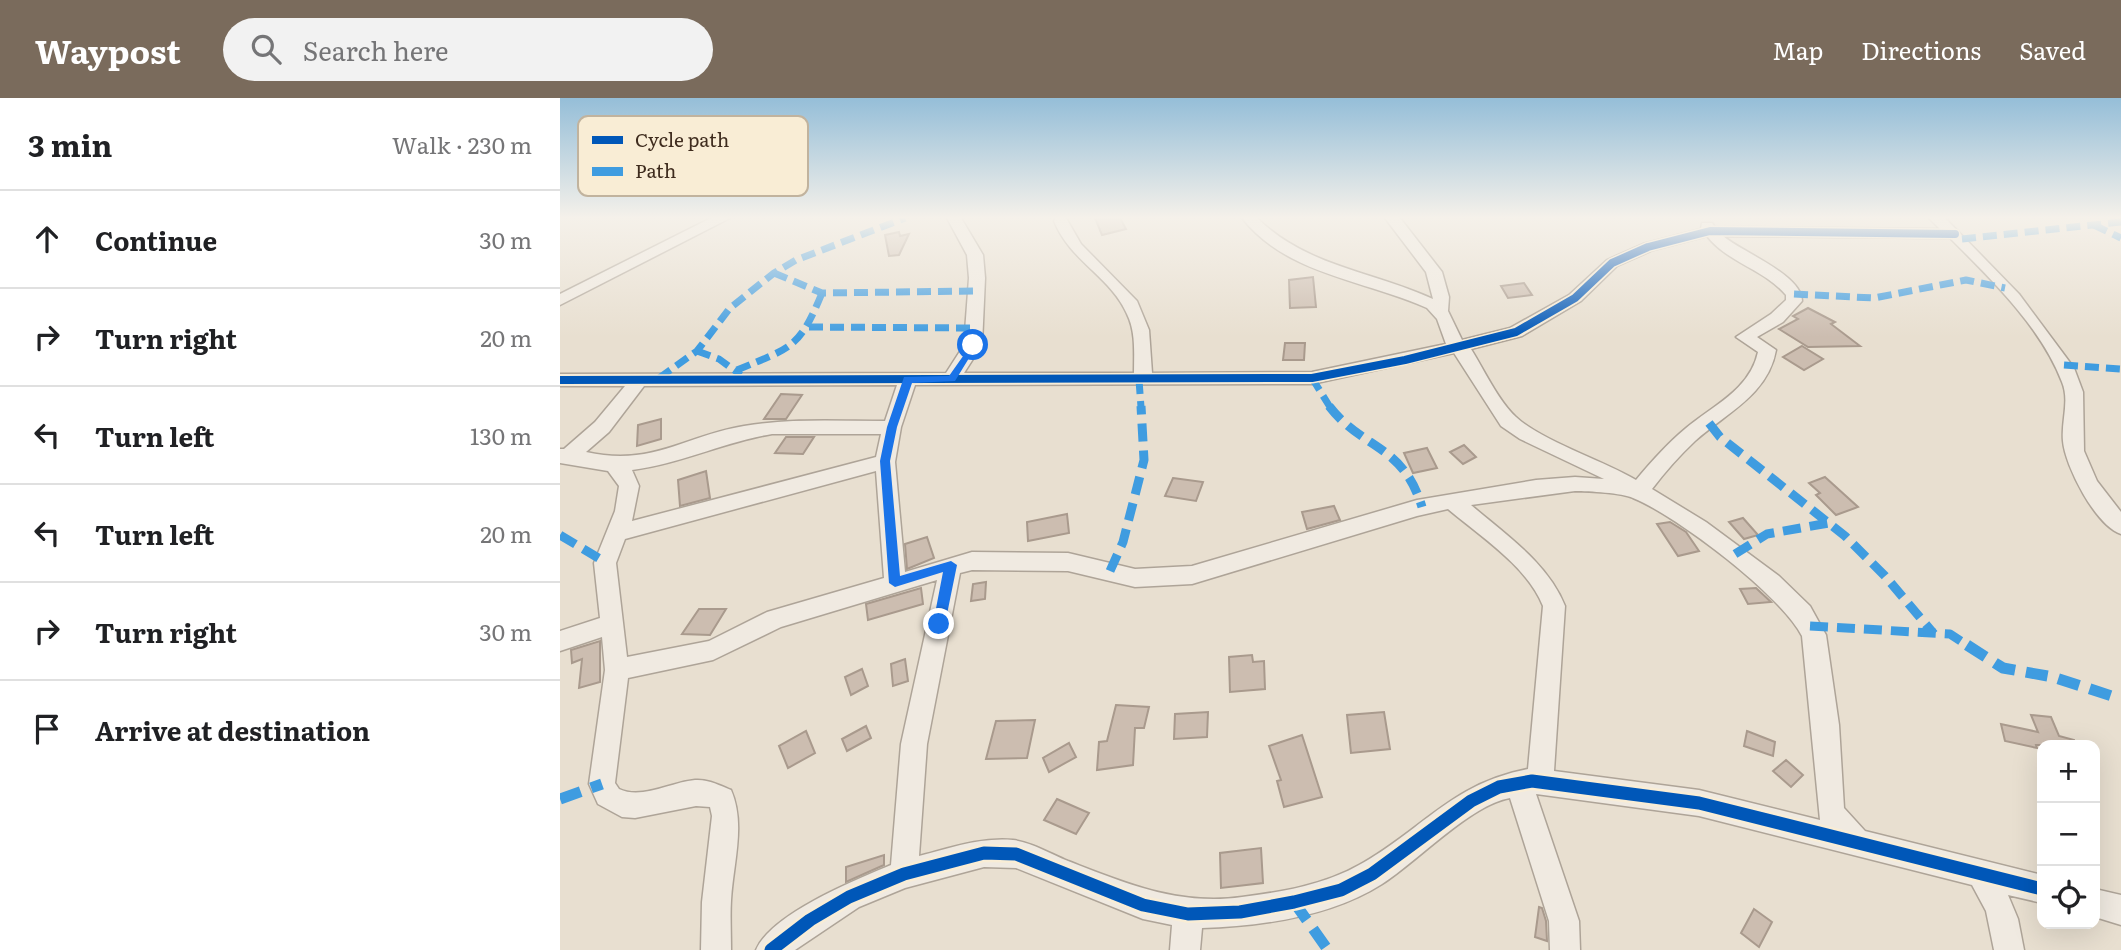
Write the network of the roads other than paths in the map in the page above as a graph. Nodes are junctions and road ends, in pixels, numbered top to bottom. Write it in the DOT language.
graph roads {
  1 [pos="644,258"];
  2 [pos="975,258"];
  3 [pos="1085,258"];
  4 [pos="1301,258"];
  5 [pos="1424,258"];
  6 [pos="1624,258"];
  7 [pos="1750,258"];
  8 [pos="1979,258"];
  9 [pos="560,300"];
  10 [pos="1440,310"];
  11 [pos="1458,347"];
  12 [pos="951,379"];
  13 [pos="560,380"];
  14 [pos="639,380"];
  15 [pos="908,380"];
  16 [pos="1143,380"];
  17 [pos="892,427"];
  18 [pos="564,456"];
  19 [pos="885,461"];
  20 [pos="614,465"];
  21 [pos="1637,491"];
  22 [pos="1452,501"];
  23 [pos="2121,526"];
  24 [pos="616,533"];
  25 [pos="951,565"];
  26 [pos="895,583"];
  27 [pos="611,624"];
  28 [pos="560,641"];
  29 [pos="617,670"];
  30 [pos="1530,783"];
  31 [pos="1820,821"];
  32 [pos="904,874"];
  33 [pos="1981,874"];
  34 [pos="2037,888"];
  35 [pos="2100,904"];
  36 [pos="2121,910"];
  37 [pos="1188,914"];
  38 [pos="716,950"];
  39 [pos="771,950"];
  40 [pos="1185,950"];
  41 [pos="1565,950"];
  42 [pos="2009,950"];
  1 -- 9 [label="street"];
  2 -- 12 [label="street"];
  3 -- 16 [label="street"];
  4 -- 10 [label="street"];
  5 -- 10 [label="street"];
  6 -- 11 [label="street"];
  7 -- 21 [label="street"];
  8 -- 23 [label="street"];
  10 -- 11 [label="street"];
  11 -- 16 [label="street"];
  11 -- 21 [label="street"];
  12 -- 15 [label="street"];
  12 -- 16 [label="street"];
  13 -- 14 [label="street"];
  14 -- 15 [label="street"];
  14 -- 18 [label="street"];
  15 -- 17 [label="street"];
  17 -- 19 [label="street"];
  17 -- 20 [label="street"];
  18 -- 20 [label="street"];
  19 -- 24 [label="street"];
  19 -- 26 [label="street"];
  20 -- 24 [label="street"];
  21 -- 22 [label="street"];
  21 -- 31 [label="street"];
  22 -- 25 [label="street"];
  22 -- 30 [label="street"];
  24 -- 27 [label="street"];
  25 -- 26 [label="street"];
  25 -- 32 [label="street"];
  26 -- 29 [label="street"];
  27 -- 28 [label="street"];
  27 -- 29 [label="street"];
  29 -- 38 [label="street"];
  30 -- 31 [label="street"];
  30 -- 37 [label="street"];
  30 -- 41 [label="street"];
  31 -- 33 [label="street"];
  32 -- 37 [label="street"];
  32 -- 39 [label="street"];
  33 -- 34 [label="street"];
  33 -- 42 [label="street"];
  35 -- 36 [label="street"];
  37 -- 40 [label="street"];
}
